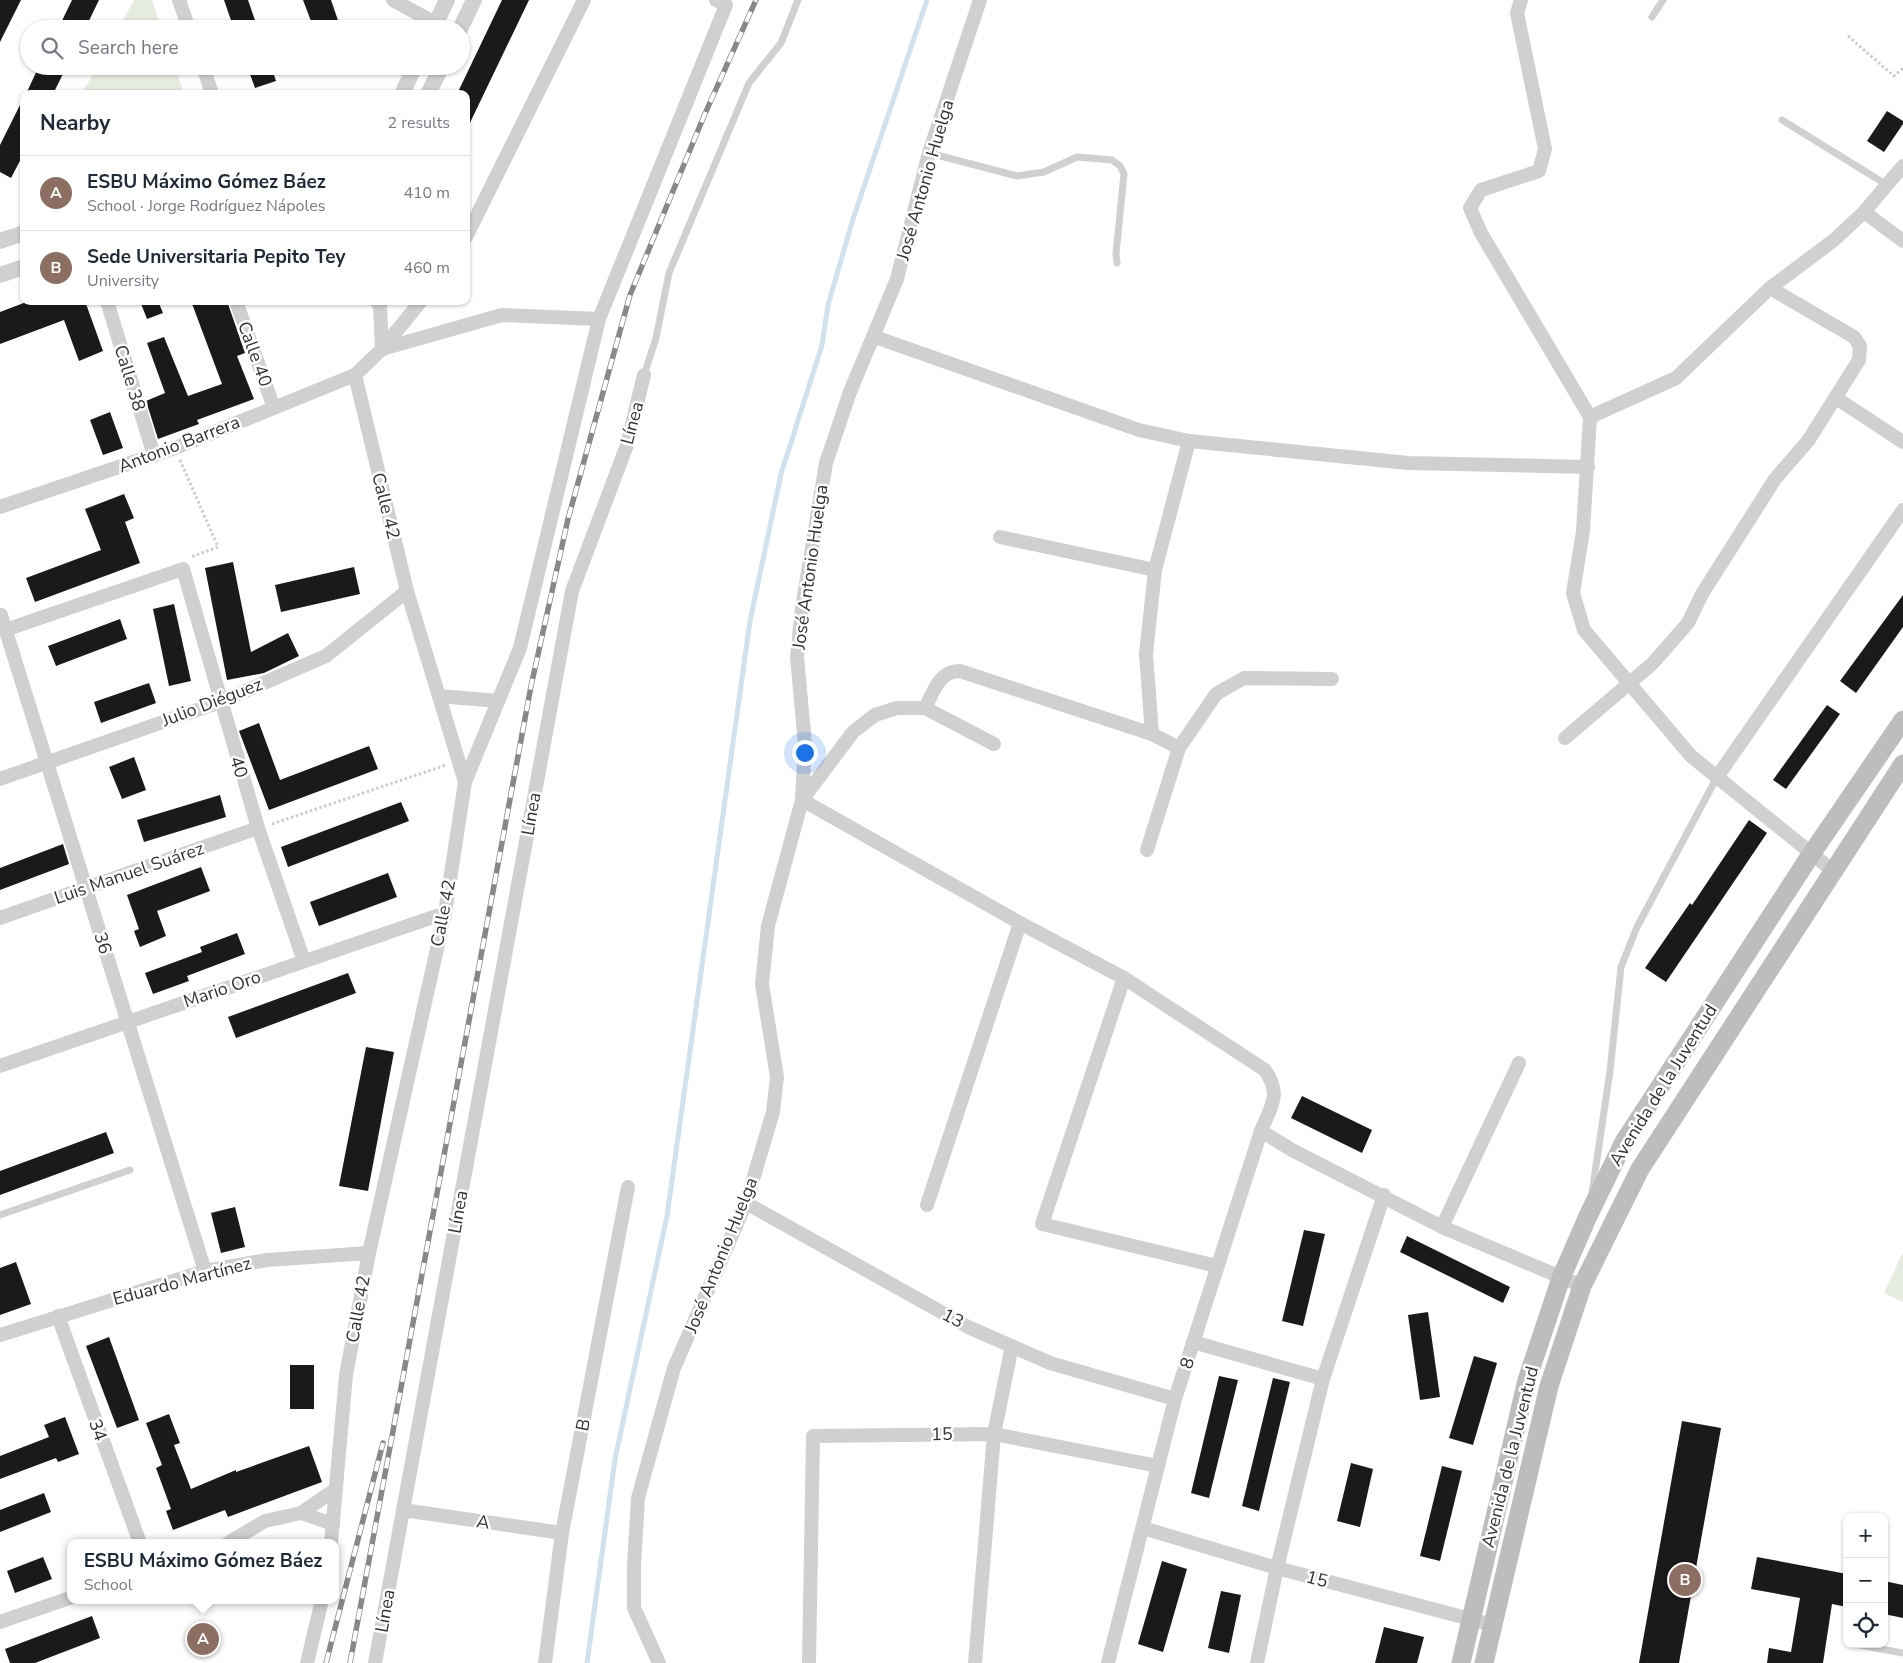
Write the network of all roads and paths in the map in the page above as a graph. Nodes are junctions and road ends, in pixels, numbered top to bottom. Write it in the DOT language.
graph roads {
  1 [pos="179,0"];
  2 [pos="393,0"];
  3 [pos="447,0"];
  4 [pos="474,0"];
  5 [pos="584,0"];
  6 [pos="798,0"];
  7 [pos="980,0"];
  8 [pos="1521,0"];
  9 [pos="1663,0"];
  10 [pos="721,3"];
  11 [pos="1652,17"];
  12 [pos="186,20"];
  13 [pos="428,20"];
  14 [pos="440,20"];
  15 [pos="464,20"];
  16 [pos="1848,36"];
  17 [pos="1903,68"];
  18 [pos="205,75"];
  19 [pos="411,75"];
  20 [pos="438,75"];
  21 [pos="211,90"];
  22 [pos="404,90"];
  23 [pos="430,90"];
  24 [pos="1782,120"];
  25 [pos="929,153"];
  26 [pos="1903,166"];
  27 [pos="1887,185"];
  28 [pos="1864,212"];
  29 [pos="470,229"];
  30 [pos="20,234"];
  31 [pos="0,241"];
  32 [pos="1903,242"];
  33 [pos="1117,263"];
  34 [pos="20,268"];
  35 [pos="0,275"];
  36 [pos="1770,288"];
  37 [pos="107,305"];
  38 [pos="237,305"];
  39 [pos="379,305"];
  40 [pos="418,305"];
  41 [pos="599,319"];
  42 [pos="875,337"];
  43 [pos="382,349"];
  44 [pos="355,375"];
  45 [pos="644,375"];
  46 [pos="1836,398"];
  47 [pos="274,408"];
  48 [pos="1590,417"];
  49 [pos="1189,441"];
  50 [pos="1903,442"];
  51 [pos="174,448"];
  52 [pos="154,456"];
  53 [pos="1588,468"];
  54 [pos="0,507"];
  55 [pos="1903,510"];
  56 [pos="1000,536"];
  57 [pos="183,569"];
  58 [pos="1156,570"];
  59 [pos="407,592"];
  60 [pos="1,615"];
  61 [pos="5,630"];
  62 [pos="1332,679"];
  63 [pos="1630,685"];
  64 [pos="439,696"];
  65 [pos="498,701"];
  66 [pos="220,702"];
  67 [pos="925,708"];
  68 [pos="1903,720"];
  69 [pos="1152,734"];
  70 [pos="1565,738"];
  71 [pos="994,744"];
  72 [pos="1179,748"];
  73 [pos="458,761"];
  74 [pos="47,763"];
  75 [pos="1903,764"];
  76 [pos="1717,777"];
  77 [pos="0,780"];
  78 [pos="465,782"];
  79 [pos="802,800"];
  80 [pos="258,828"];
  81 [pos="1146,850"];
  82 [pos="1812,853"];
  83 [pos="1832,870"];
  84 [pos="85,887"];
  85 [pos="445,912"];
  86 [pos="0,918"];
  87 [pos="1020,923"];
  88 [pos="304,961"];
  89 [pos="1124,978"];
  90 [pos="127,1022"];
  91 [pos="1519,1063"];
  92 [pos="0,1066"];
  93 [pos="1260,1131"];
  94 [pos="130,1170"];
  95 [pos="628,1187"];
  96 [pos="1384,1195"];
  97 [pos="746,1203"];
  98 [pos="928,1205"];
  99 [pos="0,1215"];
  100 [pos="1588,1216"];
  101 [pos="1442,1227"];
  102 [pos="368,1253"];
  103 [pos="1218,1266"];
  104 [pos="204,1271"];
  105 [pos="1561,1278"];
  106 [pos="1582,1286"];
  107 [pos="58,1316"];
  108 [pos="0,1335"];
  109 [pos="1193,1342"];
  110 [pos="1012,1346"];
  111 [pos="1323,1379"];
  112 [pos="1527,1380"];
  113 [pos="1549,1386"];
  114 [pos="1175,1400"];
  115 [pos="994,1434"];
  116 [pos="1158,1466"];
  117 [pos="336,1489"];
  118 [pos="403,1510"];
  119 [pos="301,1513"];
  120 [pos="333,1524"];
  121 [pos="1143,1528"];
  122 [pos="562,1533"];
  123 [pos="139,1539"];
  124 [pos="235,1539"];
  125 [pos="331,1539"];
  126 [pos="1277,1568"];
  127 [pos="67,1599"];
  128 [pos="321,1604"];
  129 [pos="1471,1618"];
  130 [pos="0,1622"];
  131 [pos="1493,1625"];
  132 [pos="1874,1648"];
  133 [pos="1903,1654"];
  134 [pos="307,1663"];
  135 [pos="375,1663"];
  136 [pos="545,1663"];
  137 [pos="660,1663"];
  138 [pos="809,1663"];
  139 [pos="975,1663"];
  140 [pos="1108,1663"];
  141 [pos="1257,1663"];
  142 [pos="1461,1663"];
  143 [pos="1484,1663"];
  1 -- 12 [label="street"];
  2 -- 13 [label="street"];
  3 -- 14 [label="street"];
  4 -- 15 [label="street"];
  5 -- 29 [label="street"];
  6 -- 45 [label="lane, Línea"];
  7 -- 25 [label="street, José Antonio Huelga"];
  8 -- 48 [label="street"];
  9 -- 11 [label="lane"];
  10 -- 41 [label="street"];
  16 -- 17 [label="path"];
  18 -- 21 [label="street"];
  19 -- 22 [label="street"];
  20 -- 23 [label="street"];
  24 -- 27 [label="lane"];
  25 -- 33 [label="lane"];
  25 -- 42 [label="street, José Antonio Huelga"];
  26 -- 27 [label="street"];
  27 -- 28 [label="street"];
  28 -- 32 [label="street"];
  28 -- 36 [label="street"];
  30 -- 31 [label="street"];
  34 -- 35 [label="street"];
  36 -- 46 [label="street"];
  36 -- 48 [label="street"];
  37 -- 52 [label="street, Calle 38"];
  38 -- 47 [label="street, Calle 40"];
  39 -- 43 [label="street"];
  40 -- 43 [label="street"];
  41 -- 43 [label="street"];
  41 -- 65 [label="street"];
  42 -- 49 [label="street"];
  42 -- 79 [label="street, José Antonio Huelga"];
  43 -- 44 [label="street"];
  44 -- 47 [label="street, Antonio Barrera"];
  44 -- 59 [label="street, Calle 42"];
  45 -- 118 [label="street, Línea"];
  46 -- 50 [label="street"];
  46 -- 63 [label="street"];
  47 -- 51 [label="street, Antonio Barrera"];
  48 -- 53 [label="street"];
  49 -- 53 [label="street"];
  49 -- 58 [label="street"];
  51 -- 52 [label="street, Antonio Barrera"];
  51 -- 57 [label="path"];
  52 -- 54 [label="street, Antonio Barrera"];
  53 -- 63 [label="street"];
  55 -- 76 [label="street"];
  56 -- 58 [label="street"];
  57 -- 61 [label="street"];
  57 -- 66 [label="street, 40"];
  58 -- 69 [label="street"];
  59 -- 64 [label="street, Calle 42"];
  59 -- 66 [label="street, Julio Diéguez"];
  60 -- 61 [label="street, 36"];
  61 -- 74 [label="street, 36"];
  62 -- 72 [label="street"];
  63 -- 70 [label="street"];
  63 -- 76 [label="street"];
  64 -- 65 [label="street"];
  64 -- 73 [label="street, Calle 42"];
  65 -- 78 [label="street"];
  66 -- 74 [label="street, Julio Diéguez"];
  66 -- 80 [label="street, 40"];
  67 -- 69 [label="street"];
  67 -- 71 [label="street"];
  67 -- 79 [label="street"];
  68 -- 82 [label="main road, Avenida de la Juventud"];
  69 -- 72 [label="street"];
  72 -- 81 [label="street"];
  73 -- 78 [label="street, Calle 42"];
  73 -- 80 [label="path"];
  74 -- 77 [label="street, Julio Diéguez"];
  74 -- 84 [label="street, 36"];
  75 -- 83 [label="main road, Avenida de la Juventud"];
  76 -- 82 [label="street"];
  76 -- 100 [label="lane"];
  78 -- 85 [label="street, Calle 42"];
  79 -- 87 [label="street"];
  79 -- 97 [label="street, José Antonio Huelga"];
  80 -- 84 [label="street, Luis Manuel Suárez"];
  80 -- 88 [label="street, 40"];
  82 -- 83 [label="street"];
  82 -- 100 [label="main road, Avenida de la Juventud"];
  83 -- 106 [label="main road, Avenida de la Juventud"];
  84 -- 86 [label="street, Luis Manuel Suárez"];
  84 -- 90 [label="street, 36"];
  85 -- 88 [label="street, Mario Oro"];
  85 -- 102 [label="street, Calle 42"];
  87 -- 89 [label="street"];
  87 -- 98 [label="street"];
  88 -- 90 [label="street, Mario Oro"];
  89 -- 93 [label="street, 8"];
  89 -- 103 [label="street"];
  90 -- 92 [label="street, Mario Oro"];
  90 -- 104 [label="street, 36"];
  91 -- 101 [label="street"];
  93 -- 96 [label="street"];
  93 -- 103 [label="street, 8"];
  94 -- 99 [label="lane"];
  95 -- 122 [label="street, B"];
  96 -- 101 [label="street"];
  96 -- 111 [label="street"];
  97 -- 110 [label="street, 13"];
  97 -- 137 [label="street, José Antonio Huelga"];
  100 -- 105 [label="main road, Avenida de la Juventud"];
  101 -- 105 [label="street"];
  102 -- 104 [label="street, Eduardo Martínez"];
  102 -- 117 [label="street, Calle 42"];
  103 -- 109 [label="street, 8"];
  104 -- 107 [label="street, Eduardo Martínez"];
  105 -- 106 [label="street"];
  105 -- 112 [label="main road, Avenida de la Juventud"];
  106 -- 113 [label="main road, Avenida de la Juventud"];
  107 -- 108 [label="street, Eduardo Martínez"];
  107 -- 123 [label="street, 34"];
  109 -- 111 [label="street"];
  109 -- 114 [label="street, 8"];
  110 -- 114 [label="street, 13"];
  110 -- 115 [label="street"];
  111 -- 126 [label="street"];
  112 -- 113 [label="main road"];
  112 -- 129 [label="main road, Avenida de la Juventud"];
  113 -- 131 [label="main road, Avenida de la Juventud"];
  114 -- 116 [label="street, 8"];
  115 -- 116 [label="street, 15"];
  115 -- 138 [label="street, 15"];
  115 -- 139 [label="street"];
  116 -- 121 [label="street, 8"];
  117 -- 119 [label="street"];
  117 -- 120 [label="street, Calle 42"];
  118 -- 122 [label="street, A"];
  118 -- 135 [label="street, Línea"];
  119 -- 120 [label="street"];
  119 -- 124 [label="street"];
  120 -- 125 [label="street, Calle 42"];
  121 -- 126 [label="street, 15"];
  121 -- 140 [label="street, 8"];
  122 -- 136 [label="street, B"];
  126 -- 129 [label="street, 15"];
  126 -- 141 [label="street"];
  127 -- 130 [label="street"];
  128 -- 134 [label="street"];
  129 -- 131 [label="street, 15"];
  129 -- 142 [label="main road, Avenida de la Juventud"];
  131 -- 143 [label="main road, Avenida de la Juventud"];
  132 -- 133 [label="lane"];
}
